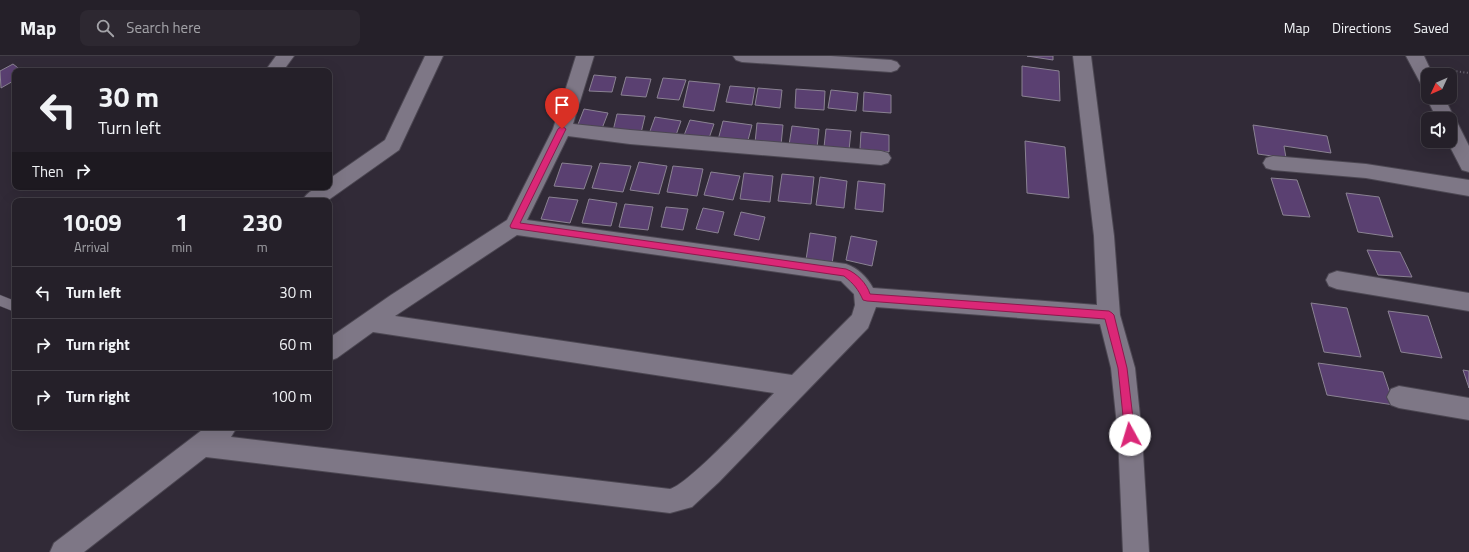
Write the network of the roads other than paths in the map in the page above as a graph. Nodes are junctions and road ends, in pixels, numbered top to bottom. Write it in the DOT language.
graph roads {
  1 [pos="285,56"];
  2 [pos="434,56"];
  3 [pos="585,56"];
  4 [pos="742,56"];
  5 [pos="1082,56"];
  6 [pos="1415,56"];
  7 [pos="891,66"];
  8 [pos="276,68"];
  9 [pos="1421,68"];
  10 [pos="562,129"];
  11 [pos="1457,141"];
  12 [pos="881,158"];
  13 [pos="1273,163"];
  14 [pos="1469,165"];
  15 [pos="332,187"];
  16 [pos="1469,188"];
  17 [pos="328,190"];
  18 [pos="316,198"];
  19 [pos="514,226"];
  20 [pos="1337,280"];
  21 [pos="867,298"];
  22 [pos="0,300"];
  23 [pos="1469,302"];
  24 [pos="12,306"];
  25 [pos="1109,315"];
  26 [pos="369,322"];
  27 [pos="332,349"];
  28 [pos="797,386"];
  29 [pos="1398,397"];
  30 [pos="1469,409"];
  31 [pos="221,430"];
  32 [pos="202,445"];
  33 [pos="63,552"];
  34 [pos="1136,552"];
  1 -- 8 [label="street"];
  2 -- 15 [label="street"];
  3 -- 10 [label="street"];
  4 -- 7 [label="street"];
  5 -- 25 [label="street"];
  6 -- 9 [label="street"];
  10 -- 12 [label="street"];
  10 -- 19 [label="street"];
  11 -- 14 [label="street"];
  13 -- 16 [label="street"];
  17 -- 18 [label="street"];
  19 -- 21 [label="street"];
  19 -- 26 [label="street"];
  20 -- 23 [label="street"];
  21 -- 25 [label="street"];
  21 -- 28 [label="street"];
  22 -- 24 [label="lane"];
  25 -- 34 [label="street"];
  26 -- 27 [label="street"];
  26 -- 28 [label="street"];
  28 -- 32 [label="street"];
  29 -- 30 [label="street"];
  31 -- 32 [label="street"];
  32 -- 33 [label="street"];
}
